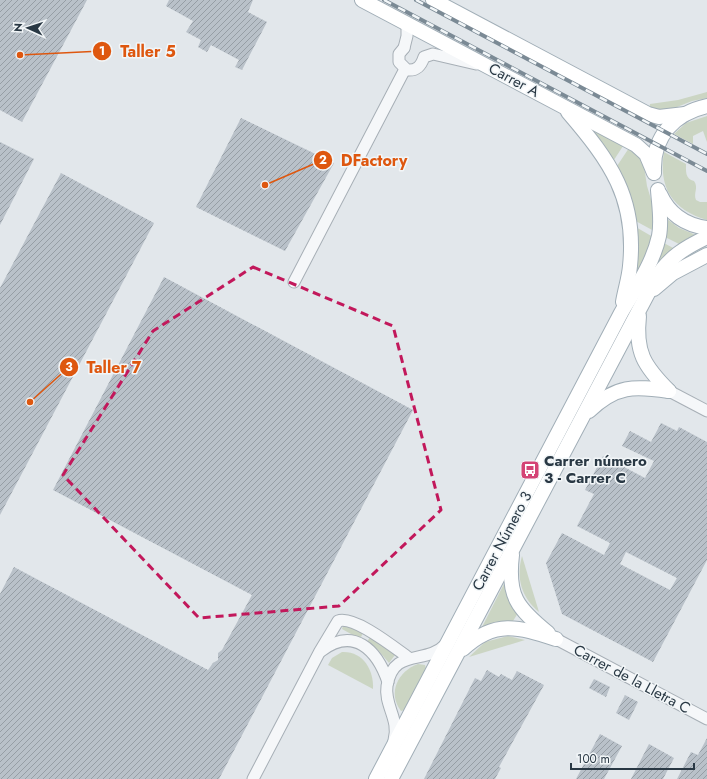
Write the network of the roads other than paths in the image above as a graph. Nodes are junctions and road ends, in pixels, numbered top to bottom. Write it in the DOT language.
graph roads {
  1 [pos="362,0"];
  2 [pos="433,0"];
  3 [pos="406,25"];
  4 [pos="487,66"];
  5 [pos="405,69"];
  6 [pos="562,106"];
  7 [pos="707,106"];
  8 [pos="685,114"];
  9 [pos="654,173"];
  10 [pos="658,190"];
  11 [pos="707,228"];
  12 [pos="707,237"];
  13 [pos="707,255"];
  14 [pos="294,282"];
  15 [pos="647,294"];
  16 [pos="640,309"];
  17 [pos="621,313"];
  18 [pos="669,391"];
  19 [pos="707,411"];
  20 [pos="581,418"];
  21 [pos="513,549"];
  22 [pos="556,639"];
  23 [pos="449,642"];
  24 [pos="320,651"];
  25 [pos="457,654"];
  26 [pos="409,658"];
  27 [pos="388,682"];
  28 [pos="707,719"];
  29 [pos="391,750"];
  30 [pos="253,779"];
  31 [pos="376,779"];
  32 [pos="391,779"];
  1 -- 3 [label="main road, Carrer A"];
  2 -- 8 [label="main road"];
  3 -- 4 [label="main road, Carrer A"];
  3 -- 5 [label="street"];
  4 -- 5 [label="street"];
  4 -- 6 [label="main road, Carrer A"];
  5 -- 14 [label="street"];
  6 -- 9 [label="main road, Carrer A"];
  6 -- 17 [label="main road"];
  7 -- 8 [label="main road"];
  8 -- 9 [label="main road"];
  9 -- 10 [label="main road"];
  10 -- 11 [label="main road"];
  10 -- 17 [label="main road, Carrer Número 3"];
  12 -- 15 [label="main road, Carrer Número 3"];
  13 -- 15 [label="main road"];
  15 -- 16 [label="main road, Carrer Número 3"];
  16 -- 18 [label="main road"];
  16 -- 20 [label="main road, Carrer Número 3"];
  17 -- 23 [label="main road, Carrer Número 3"];
  18 -- 19 [label="street"];
  18 -- 20 [label="main road"];
  20 -- 21 [label="main road, Carrer Número 3"];
  21 -- 22 [label="main road"];
  21 -- 25 [label="main road, Carrer Número 3"];
  22 -- 25 [label="main road"];
  22 -- 28 [label="street, Carrer de la Lletra C"];
  23 -- 26 [label="street"];
  23 -- 29 [label="main road, Carrer Número 3"];
  24 -- 26 [label="street"];
  24 -- 27 [label="street"];
  24 -- 30 [label="street"];
  25 -- 32 [label="main road, Carrer Número 3"];
  26 -- 27 [label="street"];
  27 -- 29 [label="street"];
  29 -- 31 [label="main road, Carrer Número 3"];
}
